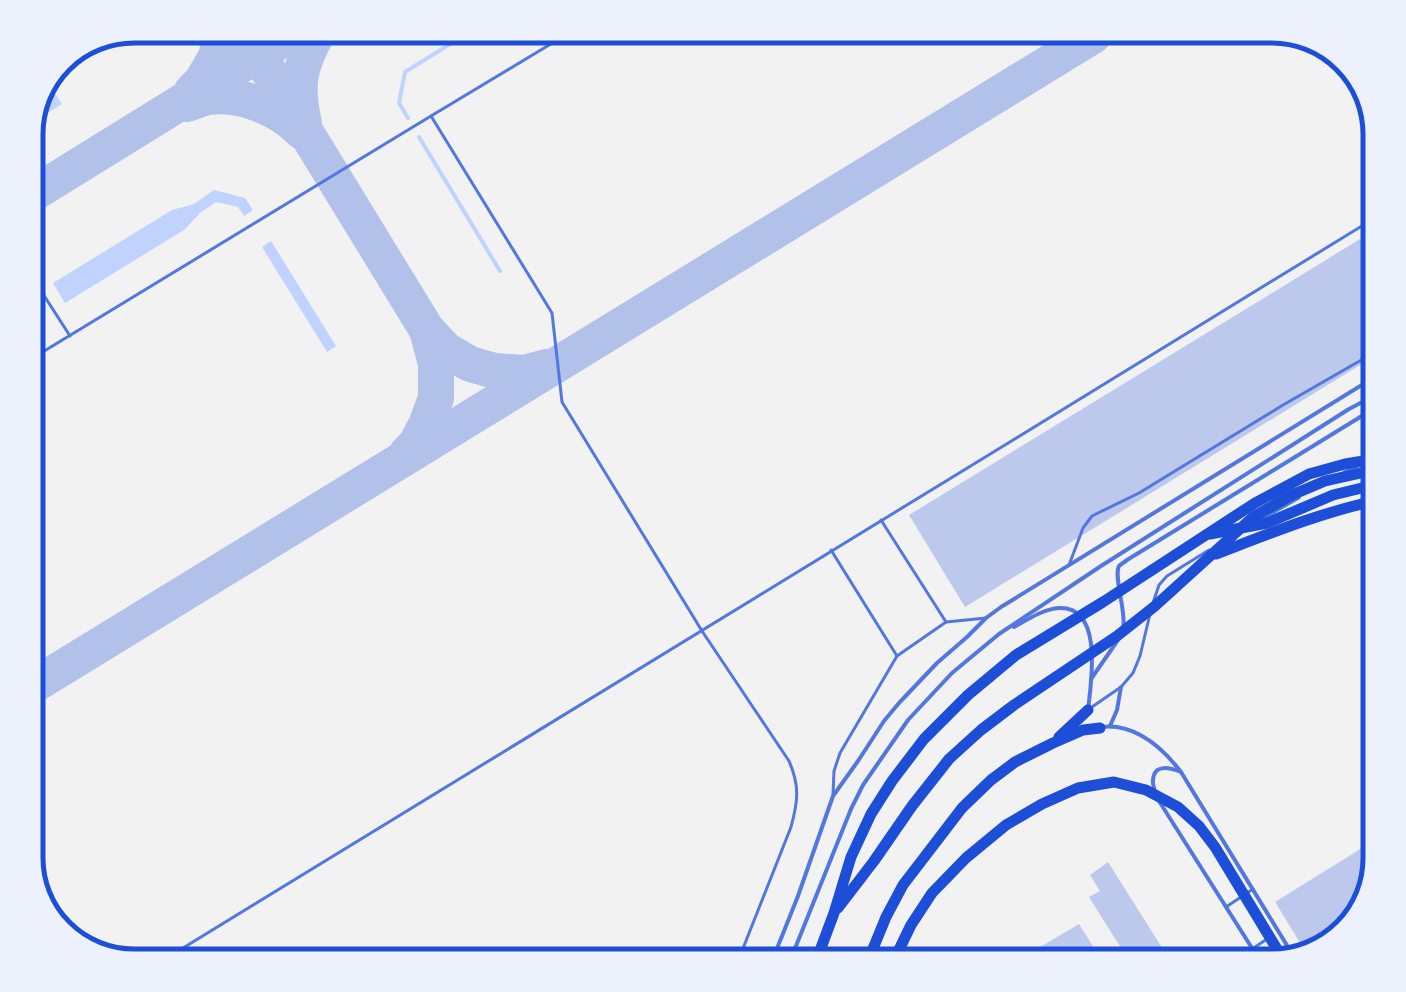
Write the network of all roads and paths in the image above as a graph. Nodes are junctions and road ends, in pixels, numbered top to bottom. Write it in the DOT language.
graph roads {
  1 [pos="552,43"];
  2 [pos="431,116"];
  3 [pos="1363,225"];
  4 [pos="43,294"];
  5 [pos="70,336"];
  6 [pos="43,352"];
  7 [pos="1363,359"];
  8 [pos="1363,384"];
  9 [pos="1363,402"];
  10 [pos="1363,415"];
  11 [pos="1363,461"];
  12 [pos="1363,467"];
  13 [pos="1363,473"];
  14 [pos="1363,488"];
  15 [pos="1363,504"];
  16 [pos="881,520"];
  17 [pos="1203,536"];
  18 [pos="832,550"];
  19 [pos="1210,557"];
  20 [pos="1069,565"];
  21 [pos="986,618"];
  22 [pos="946,622"];
  23 [pos="702,632"];
  24 [pos="999,634"];
  25 [pos="896,656"];
  26 [pos="1091,679"];
  27 [pos="1122,687"];
  28 [pos="1088,710"];
  29 [pos="1105,727"];
  30 [pos="1053,742"];
  31 [pos="1181,772"];
  32 [pos="833,796"];
  33 [pos="1253,889"];
  34 [pos="1226,907"];
  35 [pos="834,913"];
  36 [pos="1279,931"];
  37 [pos="1289,947"];
  38 [pos="1252,948"];
  39 [pos="181,949"];
  40 [pos="743,949"];
  41 [pos="777,949"];
  42 [pos="795,949"];
  43 [pos="821,949"];
  44 [pos="873,949"];
  45 [pos="900,949"];
  46 [pos="1277,949"];
  1 -- 2 [label="lane"];
  2 -- 5 [label="lane"];
  2 -- 23 [label="lane"];
  3 -- 16 [label="lane"];
  4 -- 5 [label="lane"];
  5 -- 6 [label="lane"];
  7 -- 20 [label="lane"];
  8 -- 20 [label="street"];
  9 -- 24 [label="street"];
  10 -- 26 [label="street"];
  11 -- 17 [label="highway"];
  12 -- 27 [label="lane"];
  13 -- 19 [label="highway"];
  14 -- 17 [label="highway"];
  15 -- 19 [label="highway"];
  16 -- 18 [label="lane"];
  16 -- 22 [label="lane"];
  17 -- 35 [label="highway"];
  18 -- 23 [label="lane"];
  18 -- 25 [label="lane"];
  19 -- 35 [label="highway"];
  20 -- 21 [label="street"];
  21 -- 22 [label="lane"];
  21 -- 32 [label="street"];
  22 -- 25 [label="lane"];
  23 -- 39 [label="lane"];
  23 -- 40 [label="lane"];
  24 -- 26 [label="street"];
  24 -- 42 [label="street"];
  25 -- 32 [label="lane"];
  26 -- 28 [label="street"];
  27 -- 28 [label="lane"];
  27 -- 29 [label="street"];
  28 -- 30 [label="highway"];
  29 -- 30 [label="highway"];
  29 -- 31 [label="street"];
  30 -- 44 [label="highway"];
  31 -- 33 [label="street"];
  31 -- 34 [label="street"];
  32 -- 41 [label="street"];
  33 -- 34 [label="lane"];
  33 -- 36 [label="street"];
  34 -- 38 [label="street"];
  35 -- 43 [label="highway"];
  36 -- 37 [label="street"];
  36 -- 38 [label="lane"];
  45 -- 46 [label="highway"];
}
